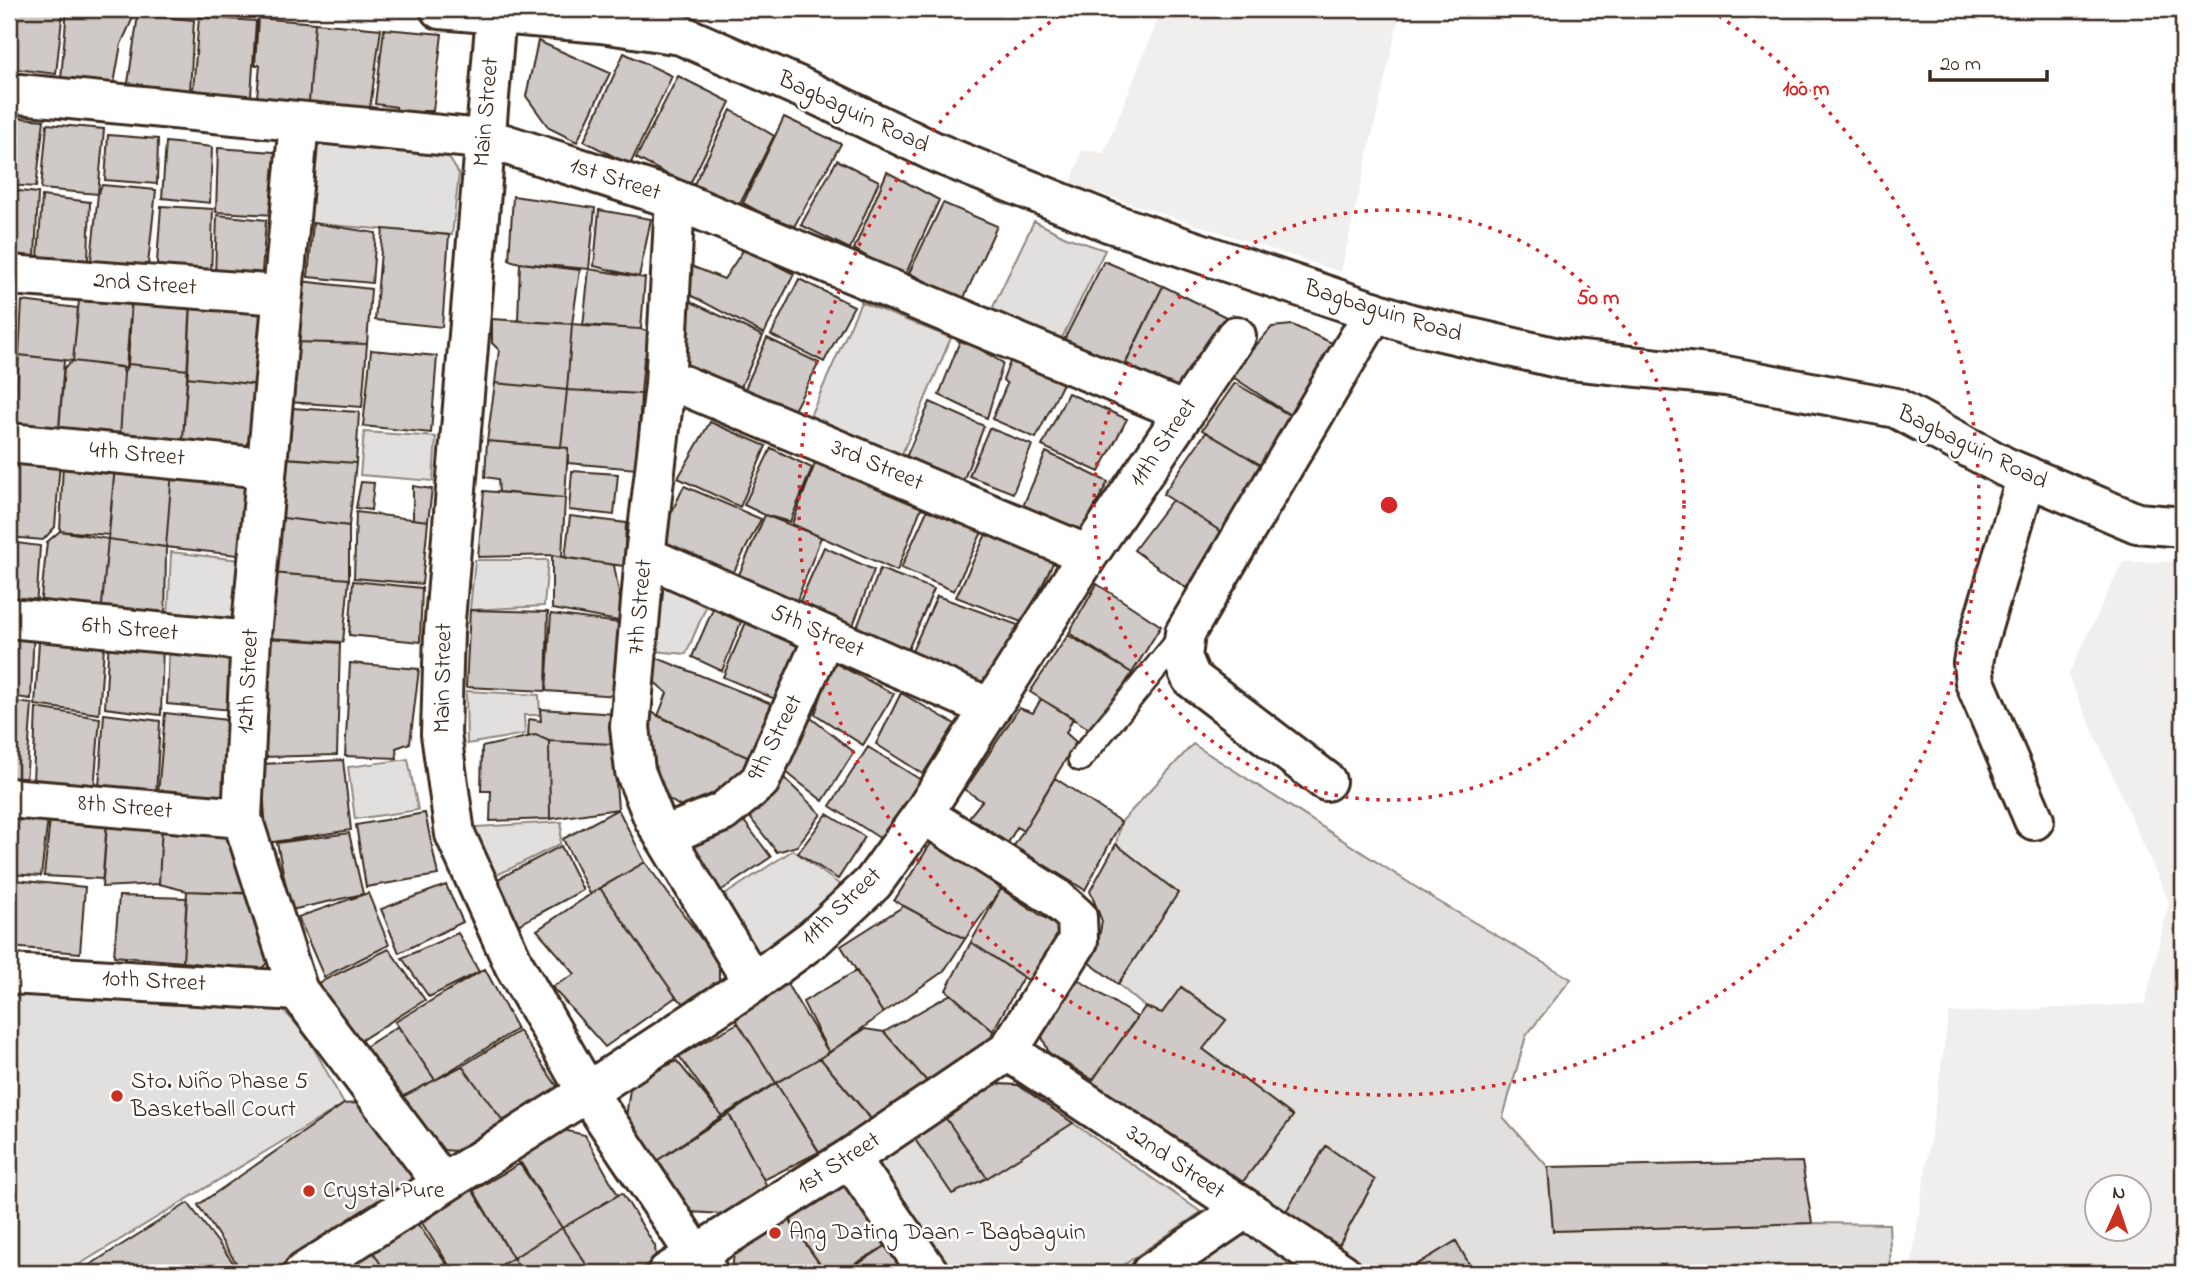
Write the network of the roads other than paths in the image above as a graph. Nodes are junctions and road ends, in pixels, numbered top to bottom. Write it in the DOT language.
graph roads {
  1 [pos="440,9"];
  2 [pos="496,15"];
  3 [pos="9,93"];
  4 [pos="299,122"];
  5 [pos="485,139"];
  6 [pos="675,200"];
  7 [pos="9,275"];
  8 [pos="281,295"];
  9 [pos="1373,311"];
  10 [pos="1236,336"];
  11 [pos="666,378"];
  12 [pos="1185,412"];
  13 [pos="9,443"];
  14 [pos="266,468"];
  15 [pos="2026,476"];
  16 [pos="2183,527"];
  17 [pos="1088,555"];
  18 [pos="645,556"];
  19 [pos="9,618"];
  20 [pos="1185,633"];
  21 [pos="825,635"];
  22 [pos="250,641"];
  23 [pos="990,708"];
  24 [pos="1080,759"];
  25 [pos="1326,781"];
  26 [pos="9,798"];
  27 [pos="923,814"];
  28 [pos="242,818"];
  29 [pos="2034,821"];
  30 [pos="664,836"];
  31 [pos="9,974"];
  32 [pos="753,983"];
  33 [pos="298,991"];
  34 [pos="1008,1051"];
  35 [pos="587,1092"];
  36 [pos="850,1158"];
  37 [pos="443,1184"];
  38 [pos="1245,1209"];
  39 [pos="690,1267"];
  40 [pos="303,1273"];
  41 [pos="929,1273"];
  42 [pos="1151,1273"];
  43 [pos="1342,1273"];
  1 -- 2 [label="street, Bagbaguin Road"];
  2 -- 5 [label="street, Main Street"];
  2 -- 9 [label="street, Bagbaguin Road"];
  3 -- 4 [label="street, 1st Street"];
  4 -- 5 [label="street, 1st Street"];
  4 -- 8 [label="street, 12th Street"];
  5 -- 6 [label="street, 1st Street"];
  5 -- 35 [label="street, Main Street"];
  6 -- 11 [label="street, 7th Street"];
  6 -- 12 [label="street, 1st Street"];
  7 -- 8 [label="street, 2nd Street"];
  8 -- 14 [label="street, 12th Street"];
  9 -- 15 [label="street, Bagbaguin Road"];
  9 -- 20 [label="street"];
  10 -- 12 [label="street, 11th Street"];
  11 -- 17 [label="street, 3rd Street"];
  11 -- 18 [label="street, 7th Street"];
  12 -- 17 [label="street, 11th Street"];
  13 -- 14 [label="street, 4th Street"];
  14 -- 22 [label="street, 12th Street"];
  15 -- 16 [label="street, Bagbaguin Road"];
  15 -- 29 [label="street"];
  17 -- 23 [label="street, 11th Street"];
  18 -- 21 [label="street, 5th Street"];
  18 -- 30 [label="street, 7th Street"];
  19 -- 22 [label="street, 6th Street"];
  20 -- 24 [label="lane"];
  20 -- 25 [label="street"];
  21 -- 23 [label="street, 5th Street"];
  21 -- 30 [label="street, 9th Street"];
  22 -- 28 [label="street, 12th Street"];
  23 -- 27 [label="street, 11th Street"];
  26 -- 28 [label="street, 8th Street"];
  27 -- 32 [label="street, 11th Street"];
  27 -- 34 [label="street"];
  28 -- 33 [label="street, 12th Street"];
  30 -- 32 [label="street, 7th Street"];
  31 -- 33 [label="street, 10th Street"];
  32 -- 35 [label="street, 11th Street"];
  33 -- 37 [label="street, 12th Street"];
  34 -- 36 [label="street, 1st Street"];
  34 -- 38 [label="street, 32nd Street"];
  35 -- 37 [label="street, 11th Street"];
  35 -- 39 [label="street, Main Street"];
  36 -- 39 [label="street, 1st Street"];
  36 -- 41 [label="street"];
  37 -- 40 [label="street, 11th Street"];
  38 -- 42 [label="street"];
  38 -- 43 [label="street, 32nd Street"];
}
